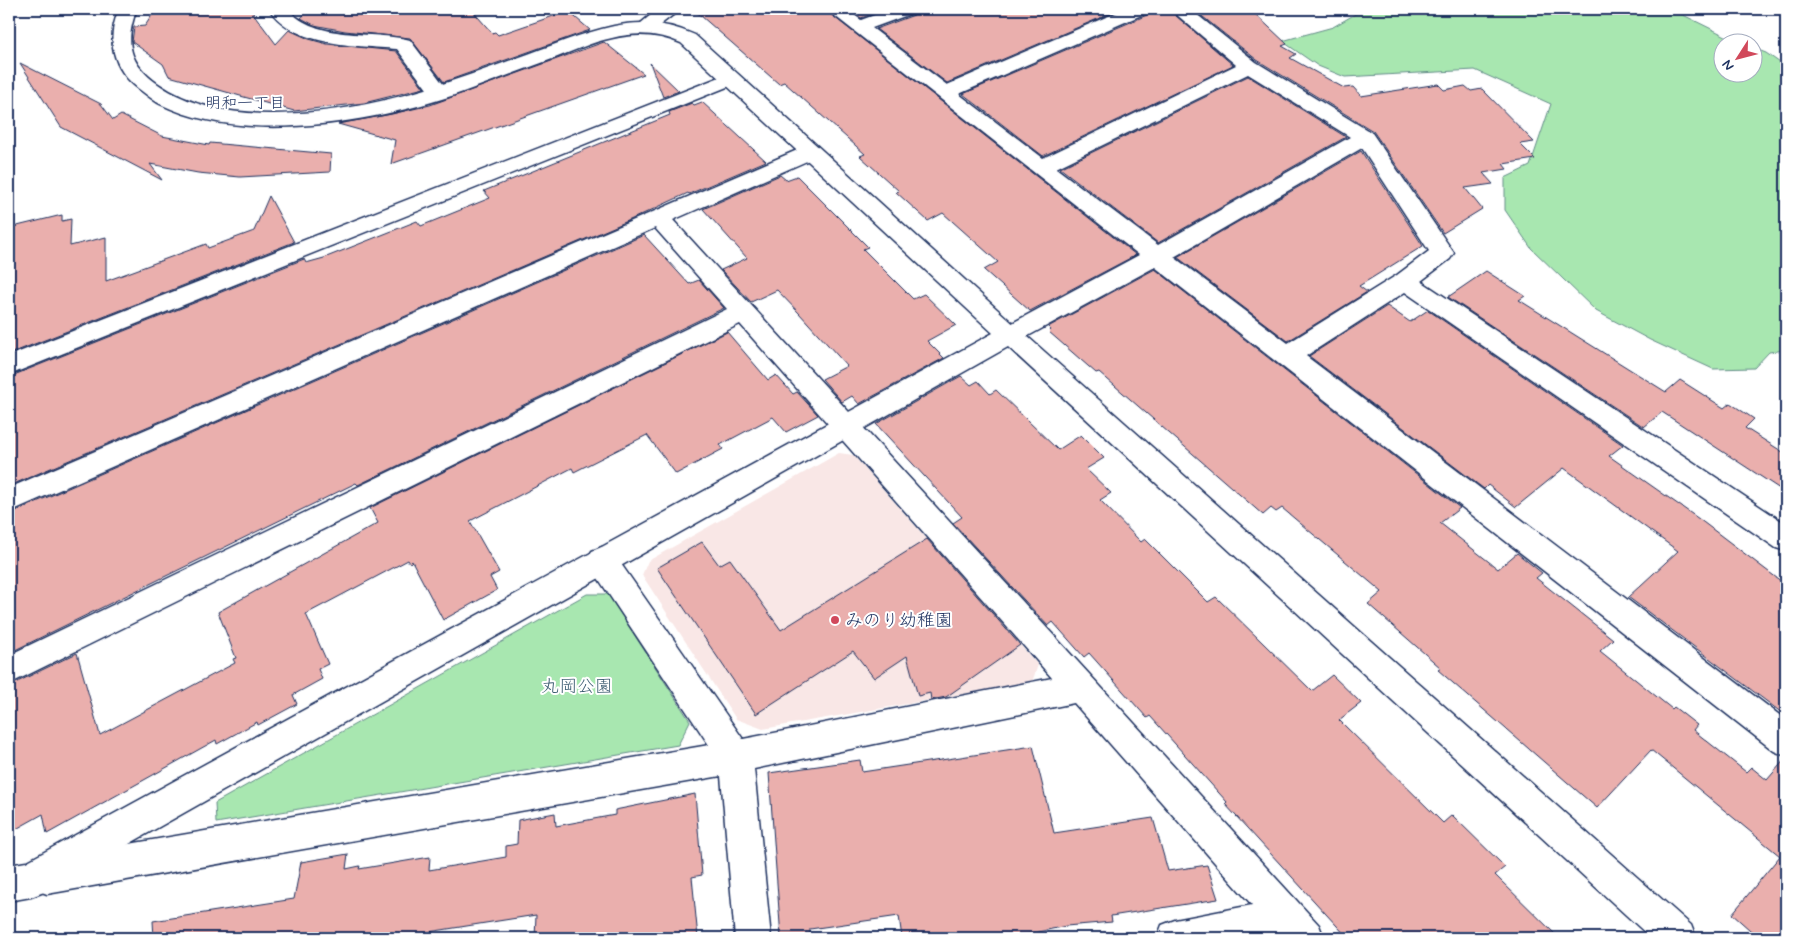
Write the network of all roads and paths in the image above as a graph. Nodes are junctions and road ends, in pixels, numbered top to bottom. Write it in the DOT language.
graph roads {
  1 [pos="128,9"];
  2 [pos="278,9"];
  3 [pos="835,9"];
  4 [pos="907,9"];
  5 [pos="1140,9"];
  6 [pos="1179,9"];
  7 [pos="670,10"];
  8 [pos="644,28"];
  9 [pos="860,28"];
  10 [pos="1249,66"];
  11 [pos="730,79"];
  12 [pos="440,93"];
  13 [pos="945,93"];
  14 [pos="1365,136"];
  15 [pos="809,152"];
  16 [pos="1041,167"];
  17 [pos="658,217"];
  18 [pos="1157,256"];
  19 [pos="1404,281"];
  20 [pos="744,312"];
  21 [pos="1010,335"];
  22 [pos="1287,356"];
  23 [pos="9,366"];
  24 [pos="845,425"];
  25 [pos="9,500"];
  26 [pos="1786,539"];
  27 [pos="602,560"];
  28 [pos="9,670"];
  29 [pos="1080,687"];
  30 [pos="1786,740"];
  31 [pos="736,757"];
  32 [pos="20,881"];
  33 [pos="1296,927"];
  34 [pos="753,938"];
  35 [pos="1175,938"];
  36 [pos="1678,938"];
  1 -- 12 [label="street"];
  2 -- 12 [label="street"];
  3 -- 9 [label="street"];
  4 -- 9 [label="street"];
  5 -- 13 [label="street"];
  6 -- 10 [label="street"];
  7 -- 8 [label="street"];
  8 -- 11 [label="street"];
  8 -- 12 [label="street"];
  9 -- 13 [label="street"];
  10 -- 14 [label="street"];
  10 -- 16 [label="street"];
  11 -- 15 [label="street"];
  11 -- 23 [label="street"];
  13 -- 16 [label="street"];
  14 -- 18 [label="street"];
  14 -- 19 [label="street"];
  15 -- 17 [label="street"];
  15 -- 21 [label="street"];
  16 -- 18 [label="street"];
  17 -- 20 [label="street"];
  17 -- 25 [label="street"];
  18 -- 21 [label="street"];
  18 -- 22 [label="street"];
  19 -- 22 [label="street"];
  19 -- 26 [label="street"];
  20 -- 24 [label="street"];
  20 -- 28 [label="street"];
  21 -- 24 [label="street"];
  21 -- 36 [label="street"];
  22 -- 30 [label="street"];
  24 -- 27 [label="street"];
  24 -- 29 [label="street"];
  27 -- 31 [label="street"];
  27 -- 32 [label="street"];
  29 -- 31 [label="street"];
  29 -- 33 [label="street"];
  31 -- 32 [label="street"];
  31 -- 34 [label="street"];
  33 -- 35 [label="street"];
}
